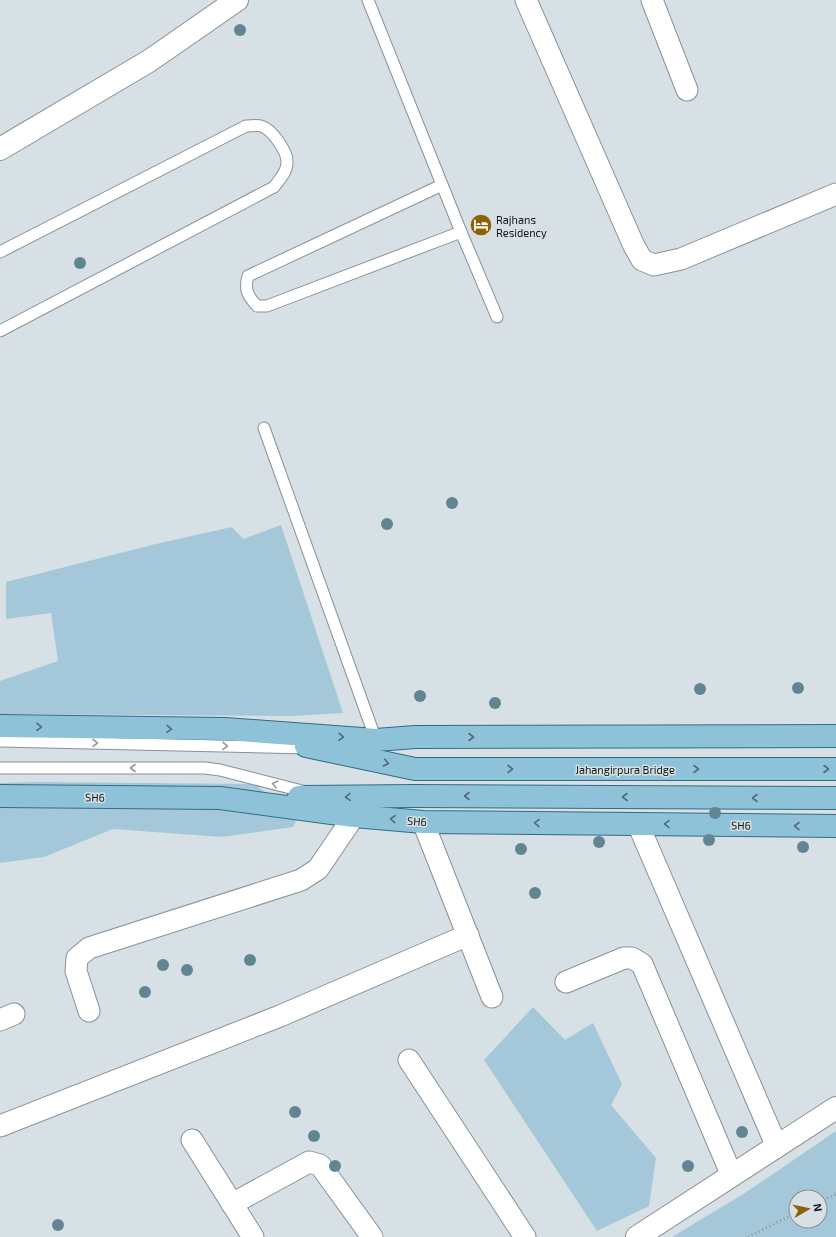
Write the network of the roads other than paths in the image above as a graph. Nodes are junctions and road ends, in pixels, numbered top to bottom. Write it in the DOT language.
graph roads {
  1 [pos="237,0"];
  2 [pos="368,0"];
  3 [pos="526,0"];
  4 [pos="652,0"];
  5 [pos="687,90"];
  6 [pos="0,149"];
  7 [pos="442,185"];
  8 [pos="836,194"];
  9 [pos="461,232"];
  10 [pos="0,252"];
  11 [pos="497,318"];
  12 [pos="0,332"];
  13 [pos="264,428"];
  14 [pos="0,726"];
  15 [pos="225,729"];
  16 [pos="836,736"];
  17 [pos="376,740"];
  18 [pos="0,742"];
  19 [pos="314,748"];
  20 [pos="0,768"];
  21 [pos="836,769"];
  22 [pos="0,796"];
  23 [pos="326,797"];
  24 [pos="220,798"];
  25 [pos="836,798"];
  26 [pos="354,816"];
  27 [pos="423,822"];
  28 [pos="638,824"];
  29 [pos="836,826"];
  30 [pos="468,935"];
  31 [pos="566,982"];
  32 [pos="492,997"];
  33 [pos="89,1011"];
  34 [pos="409,1060"];
  35 [pos="836,1108"];
  36 [pos="0,1126"];
  37 [pos="192,1140"];
  38 [pos="777,1146"];
  39 [pos="732,1176"];
  40 [pos="232,1204"];
  41 [pos="253,1237"];
  42 [pos="372,1237"];
  43 [pos="525,1237"];
  44 [pos="637,1237"];
  1 -- 6 [label="street"];
  2 -- 7 [label="lane"];
  3 -- 8 [label="street"];
  4 -- 5 [label="street"];
  7 -- 9 [label="lane"];
  7 -- 9 [label="lane"];
  9 -- 11 [label="lane"];
  10 -- 12 [label="lane"];
  13 -- 17 [label="lane"];
  14 -- 15 [label="main road, one-way"];
  15 -- 17 [label="main road, one-way"];
  15 -- 19 [label="main road, Jahangirpura Bridge"];
  17 -- 16 [label="main road, one-way"];
  18 -- 19 [label="lane, one-way"];
  19 -- 21 [label="main road, Jahangirpura Bridge, one-way"];
  23 -- 20 [label="lane, one-way"];
  22 -- 24 [label="main road, SH6"];
  23 -- 24 [label="main road"];
  25 -- 23 [label="main road, one-way"];
  24 -- 26 [label="main road, SH6"];
  27 -- 26 [label="main road, SH6, one-way"];
  26 -- 33 [label="street"];
  28 -- 27 [label="main road, SH6, one-way"];
  27 -- 30 [label="street"];
  29 -- 28 [label="main road, SH6, one-way"];
  28 -- 38 [label="street"];
  30 -- 32 [label="street"];
  30 -- 36 [label="street"];
  31 -- 39 [label="street"];
  34 -- 43 [label="street"];
  35 -- 38 [label="street"];
  37 -- 40 [label="street"];
  38 -- 39 [label="street"];
  39 -- 44 [label="street"];
  40 -- 41 [label="street"];
  40 -- 42 [label="street"];
}
